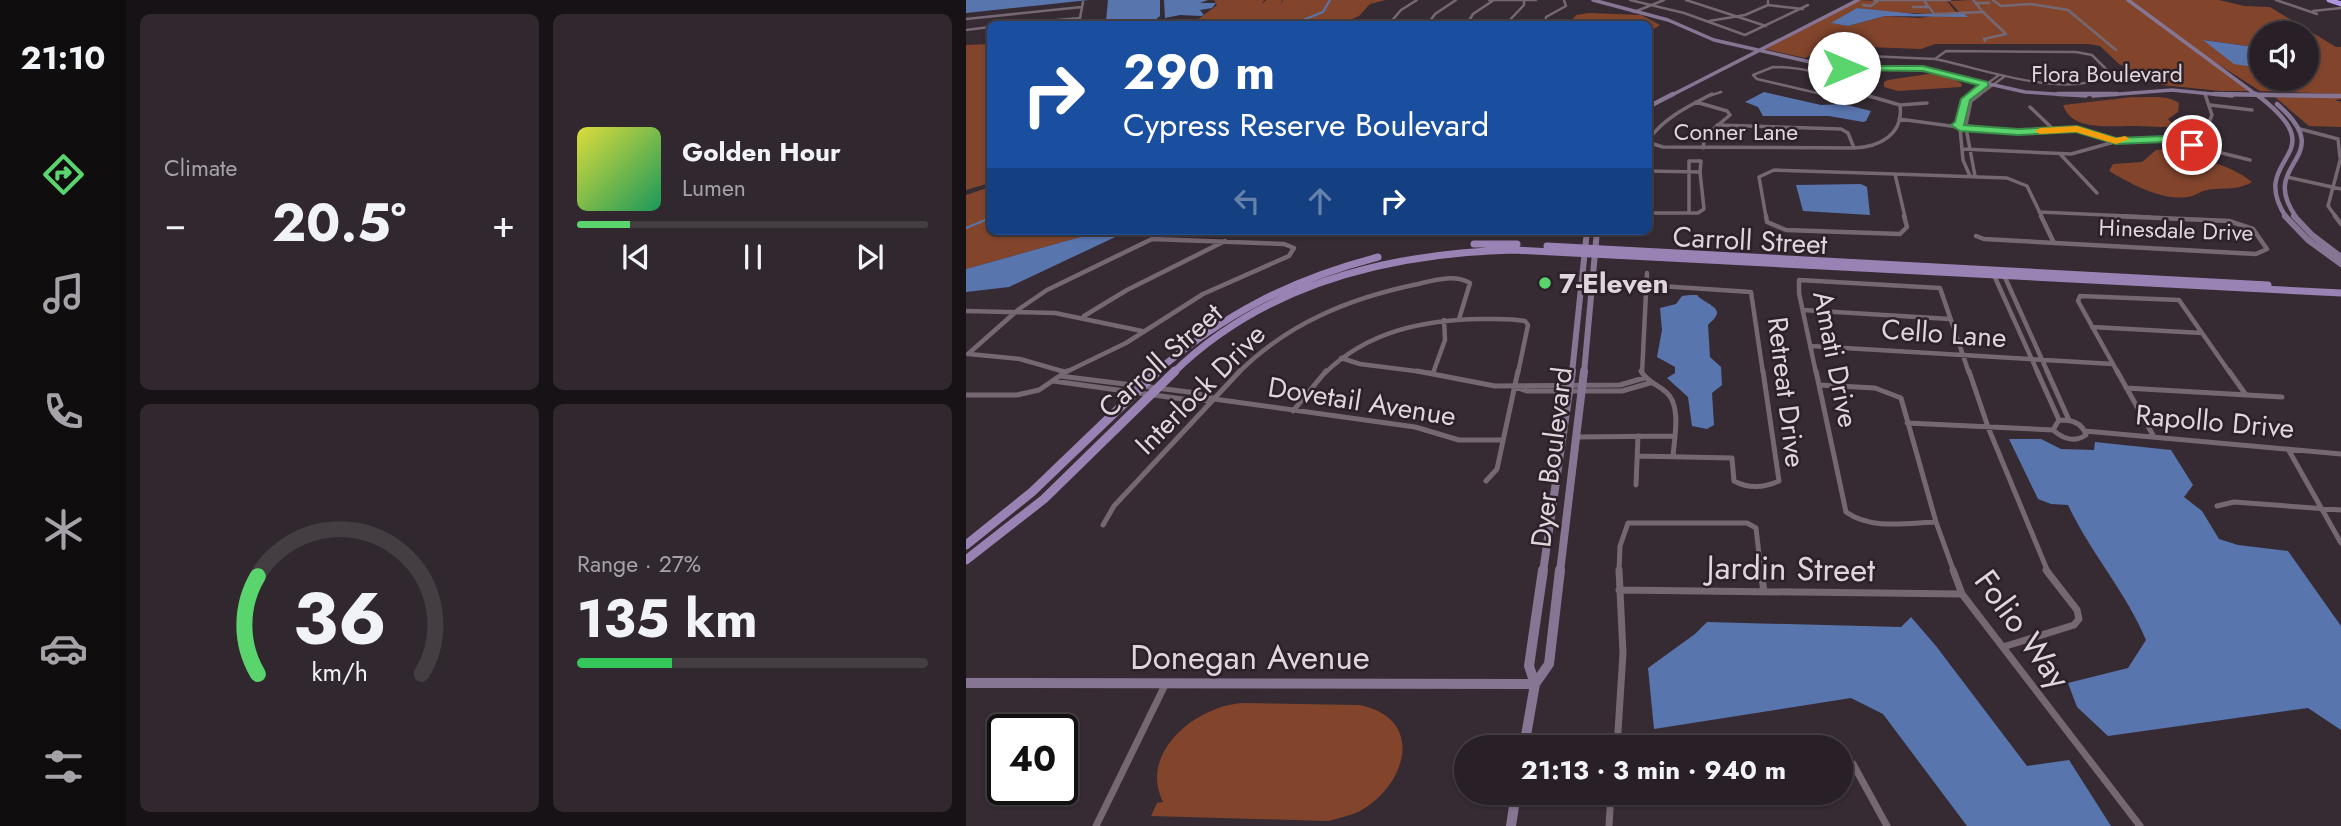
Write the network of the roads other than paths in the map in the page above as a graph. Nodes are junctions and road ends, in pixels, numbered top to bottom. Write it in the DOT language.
graph roads {
  1 [pos="1417,0"];
  2 [pos="1455,0"];
  3 [pos="1489,0"];
  4 [pos="1494,0"];
  5 [pos="1536,0"];
  6 [pos="1564,0"];
  7 [pos="1593,0"];
  8 [pos="1600,0"];
  9 [pos="1630,0"];
  10 [pos="1664,0"];
  11 [pos="1686,0"];
  12 [pos="1851,0"];
  13 [pos="1858,0"];
  14 [pos="1876,0"];
  15 [pos="1949,0"];
  16 [pos="1993,0"];
  17 [pos="2128,0"];
  18 [pos="2276,0"];
  19 [pos="2329,0"];
  20 [pos="1524,1"];
  21 [pos="1901,1"];
  22 [pos="1083,2"];
  23 [pos="1925,2"];
  24 [pos="1974,2"];
  25 [pos="1768,3"];
  26 [pos="1989,3"];
  27 [pos="1652,5"];
  28 [pos="1808,5"];
  29 [pos="1863,5"];
  30 [pos="2340,6"];
  31 [pos="1913,7"];
  32 [pos="1928,7"];
  33 [pos="1082,8"];
  34 [pos="1640,9"];
  35 [pos="1803,9"];
  36 [pos="1983,12"];
  37 [pos="1958,13"];
  38 [pos="2313,13"];
  39 [pos="1016,14"];
  40 [pos="1738,16"];
  41 [pos="1080,18"];
  42 [pos="966,19"];
  43 [pos="1014,21"];
  44 [pos="1046,21"];
  45 [pos="1079,21"];
  46 [pos="1392,21"];
  47 [pos="1430,21"];
  48 [pos="1469,21"];
  49 [pos="1507,21"];
  50 [pos="1545,21"];
  51 [pos="1708,22"];
  52 [pos="1766,26"];
  53 [pos="987,27"];
  54 [pos="966,30"];
  55 [pos="1985,41"];
  56 [pos="1758,49"];
  57 [pos="2116,50"];
  58 [pos="1844,55"];
  59 [pos="1935,58"];
  60 [pos="2000,77"];
  61 [pos="1990,83"];
  62 [pos="1856,90"];
  63 [pos="1976,90"];
  64 [pos="1721,92"];
  65 [pos="1981,92"];
  66 [pos="2208,93"];
  67 [pos="2260,95"];
  68 [pos="2341,95"];
  69 [pos="1652,102"];
  70 [pos="1696,102"];
  71 [pos="1927,103"];
  72 [pos="2210,103"];
  73 [pos="1900,105"];
  74 [pos="1967,107"];
  75 [pos="2030,107"];
  76 [pos="2252,110"];
  77 [pos="1899,118"];
  78 [pos="1717,125"];
  79 [pos="1959,126"];
  80 [pos="1967,127"];
  81 [pos="2300,129"];
  82 [pos="2054,130"];
  83 [pos="1652,135"];
  84 [pos="2116,141"];
  85 [pos="1652,144"];
  86 [pos="2199,147"];
  87 [pos="1703,148"];
  88 [pos="1854,148"];
  89 [pos="1965,149"];
  90 [pos="2060,154"];
  91 [pos="2340,157"];
  92 [pos="2250,160"];
  93 [pos="1652,171"];
  94 [pos="1689,171"];
  95 [pos="1700,172"];
  96 [pos="1895,172"];
  97 [pos="2275,175"];
  98 [pos="1972,176"];
  99 [pos="2286,177"];
  100 [pos="2332,187"];
  101 [pos="2341,189"];
  102 [pos="2097,193"];
  103 [pos="1689,212"];
  104 [pos="2039,212"];
  105 [pos="1652,213"];
  106 [pos="2341,224"];
  107 [pos="1586,235"];
  108 [pos="1597,235"];
  109 [pos="1976,236"];
  110 [pos="1225,241"];
  111 [pos="2054,243"];
  112 [pos="1584,250"];
  113 [pos="1428,251"];
  114 [pos="1595,251"];
  115 [pos="2341,257"];
  116 [pos="2341,264"];
  117 [pos="1993,273"];
  118 [pos="2003,273"];
  119 [pos="1647,274"];
  120 [pos="1645,285"];
  121 [pos="2297,287"];
  122 [pos="2212,288"];
  123 [pos="2341,291"];
  124 [pos="1019,309"];
  125 [pos="1803,310"];
  126 [pos="966,311"];
  127 [pos="1084,316"];
  128 [pos="1459,318"];
  129 [pos="1950,318"];
  130 [pos="1444,320"];
  131 [pos="2092,327"];
  132 [pos="1143,332"];
  133 [pos="2202,333"];
  134 [pos="1811,346"];
  135 [pos="967,354"];
  136 [pos="1963,355"];
  137 [pos="1341,358"];
  138 [pos="2032,360"];
  139 [pos="2042,360"];
  140 [pos="2113,364"];
  141 [pos="1433,373"];
  142 [pos="1062,374"];
  143 [pos="1644,378"];
  144 [pos="1052,381"];
  145 [pos="1650,383"];
  146 [pos="1819,385"];
  147 [pos="1515,387"];
  148 [pos="1570,388"];
  149 [pos="1581,388"];
  150 [pos="2126,388"];
  151 [pos="1141,389"];
  152 [pos="1156,391"];
  153 [pos="966,395"];
  154 [pos="2246,395"];
  155 [pos="2282,397"];
  156 [pos="1213,399"];
  157 [pos="1293,411"];
  158 [pos="2139,411"];
  159 [pos="2059,420"];
  160 [pos="2069,420"];
  161 [pos="1908,423"];
  162 [pos="1987,427"];
  163 [pos="2053,430"];
  164 [pos="2085,431"];
  165 [pos="1638,436"];
  166 [pos="1673,436"];
  167 [pos="1576,437"];
  168 [pos="2154,437"];
  169 [pos="1503,440"];
  170 [pos="2288,449"];
  171 [pos="2341,454"];
  172 [pos="1637,456"];
  173 [pos="1674,457"];
  174 [pos="1486,481"];
  175 [pos="1636,485"];
  176 [pos="2217,506"];
  177 [pos="2319,508"];
  178 [pos="2341,510"];
  179 [pos="1936,522"];
  180 [pos="1103,525"];
  181 [pos="2341,543"];
  182 [pos="966,545"];
  183 [pos="966,560"];
  184 [pos="1619,590"];
  185 [pos="1764,592"];
  186 [pos="1962,594"];
  187 [pos="2003,647"];
  188 [pos="966,683"];
  189 [pos="1166,683"];
  190 [pos="1535,684"];
  191 [pos="1526,735"];
  192 [pos="1618,735"];
  193 [pos="1853,764"];
  194 [pos="1514,805"];
  195 [pos="1610,805"];
  196 [pos="1096,826"];
  197 [pos="1511,826"];
  198 [pos="1609,826"];
  199 [pos="1887,826"];
  200 [pos="2140,826"];
  1 -- 46 [label="street"];
  2 -- 47 [label="street"];
  3 -- 4 [label="street"];
  4 -- 20 [label="street"];
  4 -- 48 [label="street"];
  5 -- 20 [label="street"];
  6 -- 50 [label="street"];
  7 -- 34 [label="street, Flora Boulevard"];
  8 -- 34 [label="street, Flora Boulevard"];
  9 -- 27 [label="street"];
  10 -- 27 [label="street"];
  11 -- 40 [label="street"];
  12 -- 56 [label="street"];
  13 -- 56 [label="street"];
  14 -- 21 [label="street"];
  14 -- 29 [label="street"];
  15 -- 23 [label="street"];
  15 -- 37 [label="street"];
  16 -- 57 [label="street"];
  17 -- 67 [label="street"];
  18 -- 38 [label="street"];
  19 -- 30 [label="highway"];
  20 -- 49 [label="street"];
  21 -- 23 [label="street"];
  22 -- 33 [label="street"];
  23 -- 32 [label="street"];
  24 -- 26 [label="street"];
  24 -- 36 [label="street"];
  25 -- 35 [label="street"];
  25 -- 40 [label="street"];
  27 -- 34 [label="street"];
  27 -- 51 [label="street"];
  28 -- 35 [label="street"];
  30 -- 38 [label="street"];
  31 -- 32 [label="street"];
  32 -- 37 [label="street"];
  33 -- 39 [label="street"];
  33 -- 41 [label="street"];
  34 -- 56 [label="street, Flora Boulevard"];
  35 -- 52 [label="street"];
  36 -- 37 [label="street"];
  36 -- 55 [label="street"];
  39 -- 42 [label="street"];
  39 -- 43 [label="street"];
  40 -- 51 [label="street"];
  40 -- 52 [label="street"];
  41 -- 44 [label="street"];
  41 -- 45 [label="street"];
  51 -- 52 [label="street"];
  53 -- 54 [label="street"];
  56 -- 61 [label="street, Flora Boulevard"];
  56 -- 69 [label="street"];
  58 -- 59 [label="street"];
  59 -- 60 [label="street"];
  59 -- 60 [label="street"];
  60 -- 61 [label="street"];
  61 -- 63 [label="street"];
  61 -- 65 [label="street"];
  61 -- 66 [label="street, Flora Boulevard"];
  61 -- 67 [label="street, Flora Boulevard"];
  62 -- 62 [label="street"];
  62 -- 73 [label="street"];
  63 -- 65 [label="street"];
  63 -- 74 [label="street"];
  64 -- 70 [label="street, Conner Lane"];
  65 -- 74 [label="street"];
  66 -- 67 [label="street, Flora Boulevard"];
  66 -- 72 [label="street"];
  67 -- 68 [label="street, Flora Boulevard"];
  67 -- 81 [label="street"];
  67 -- 97 [label="street"];
  70 -- 78 [label="street"];
  70 -- 83 [label="street, Conner Lane"];
  71 -- 73 [label="street"];
  72 -- 76 [label="street"];
  72 -- 86 [label="street"];
  73 -- 77 [label="street"];
  74 -- 79 [label="street"];
  74 -- 80 [label="street"];
  75 -- 82 [label="street"];
  77 -- 79 [label="street"];
  77 -- 88 [label="street, Conner Lane"];
  78 -- 87 [label="street"];
  78 -- 88 [label="street"];
  79 -- 80 [label="street"];
  79 -- 89 [label="street"];
  80 -- 82 [label="street"];
  80 -- 89 [label="street"];
  81 -- 91 [label="street"];
  81 -- 99 [label="street"];
  82 -- 84 [label="street"];
  84 -- 86 [label="street"];
  84 -- 90 [label="street"];
  85 -- 87 [label="street, Conner Lane"];
  86 -- 92 [label="street"];
  87 -- 88 [label="street, Conner Lane"];
  89 -- 90 [label="street"];
  89 -- 98 [label="street"];
  90 -- 102 [label="street"];
  91 -- 100 [label="street"];
  93 -- 94 [label="street"];
  94 -- 95 [label="street"];
  94 -- 95 [label="street"];
  94 -- 103 [label="street"];
  95 -- 103 [label="street"];
  96 -- 96 [label="street"];
  96 -- 98 [label="street"];
  97 -- 99 [label="street"];
  97 -- 116 [label="street"];
  98 -- 104 [label="street"];
  99 -- 100 [label="street"];
  99 -- 115 [label="street"];
  100 -- 101 [label="street"];
  100 -- 106 [label="street"];
  103 -- 105 [label="street"];
  104 -- 111 [label="street"];
  104 -- 111 [label="street, Hinesdale Drive"];
  107 -- 112 [label="street, Dyer Boulevard"];
  108 -- 114 [label="street, Dyer Boulevard"];
  109 -- 111 [label="street"];
  110 -- 124 [label="street"];
  110 -- 127 [label="street"];
  110 -- 132 [label="street"];
  112 -- 113 [label="main road, Carroll Street"];
  112 -- 114 [label="main road, Carroll Street"];
  112 -- 148 [label="street, Dyer Boulevard"];
  113 -- 151 [label="main road, Carroll Street"];
  113 -- 152 [label="main road, Carroll Street"];
  114 -- 117 [label="main road, Carroll Street"];
  114 -- 149 [label="street, Dyer Boulevard"];
  117 -- 118 [label="main road, Carroll Street"];
  117 -- 138 [label="street"];
  118 -- 121 [label="main road, Carroll Street"];
  118 -- 122 [label="main road, Carroll Street"];
  118 -- 139 [label="street"];
  119 -- 120 [label="street"];
  120 -- 143 [label="street"];
  120 -- 173 [label="street, Retreat Drive"];
  121 -- 122 [label="main road"];
  121 -- 123 [label="main road, Carroll Street"];
  122 -- 123 [label="main road, Carroll Street"];
  124 -- 126 [label="street"];
  124 -- 127 [label="street"];
  124 -- 135 [label="street"];
  125 -- 129 [label="street"];
  125 -- 129 [label="street, Amati Drive"];
  125 -- 134 [label="street, Amati Drive"];
  127 -- 132 [label="street"];
  128 -- 130 [label="street"];
  128 -- 147 [label="street"];
  128 -- 156 [label="street, Interlock Drive"];
  129 -- 136 [label="street, Amati Drive"];
  130 -- 137 [label="street"];
  130 -- 141 [label="street"];
  131 -- 133 [label="street"];
  131 -- 133 [label="street"];
  131 -- 140 [label="street"];
  132 -- 142 [label="street"];
  133 -- 154 [label="street"];
  134 -- 136 [label="street, Cello Lane"];
  134 -- 146 [label="street, Amati Drive"];
  135 -- 142 [label="street"];
  136 -- 138 [label="street, Cello Lane"];
  136 -- 162 [label="street, Amati Drive"];
  137 -- 141 [label="street"];
  137 -- 157 [label="street"];
  138 -- 139 [label="street, Cello Lane"];
  138 -- 159 [label="street"];
  139 -- 140 [label="street, Cello Lane"];
  139 -- 160 [label="street"];
  140 -- 150 [label="street"];
  141 -- 147 [label="street"];
  142 -- 144 [label="street"];
  142 -- 151 [label="street"];
  143 -- 145 [label="street"];
  143 -- 149 [label="street"];
  144 -- 151 [label="street"];
  144 -- 153 [label="street"];
  145 -- 149 [label="street"];
  145 -- 166 [label="street"];
  146 -- 161 [label="street, Folio Way"];
  146 -- 179 [label="street, Amati Drive"];
  147 -- 148 [label="street"];
  147 -- 169 [label="street"];
  148 -- 149 [label="street"];
  148 -- 190 [label="street, Dyer Boulevard"];
  149 -- 167 [label="street, Dyer Boulevard"];
  150 -- 154 [label="street"];
  150 -- 158 [label="street"];
  151 -- 152 [label="street, Dovetail Avenue"];
  151 -- 182 [label="main road, Carroll Street"];
  152 -- 156 [label="street, Dovetail Avenue"];
  152 -- 183 [label="main road, Carroll Street"];
  154 -- 155 [label="street"];
  156 -- 157 [label="street, Dovetail Avenue"];
  156 -- 180 [label="street, Interlock Drive"];
  157 -- 169 [label="street, Dovetail Avenue"];
  158 -- 168 [label="street"];
  159 -- 160 [label="street"];
  159 -- 163 [label="street"];
  160 -- 164 [label="street"];
  161 -- 162 [label="street"];
  161 -- 179 [label="street, Folio Way"];
  162 -- 163 [label="street"];
  162 -- 187 [label="street, Amati Drive"];
  163 -- 164 [label="street, Rapollo Drive"];
  164 -- 168 [label="street, Rapollo Drive"];
  165 -- 166 [label="street"];
  165 -- 167 [label="street"];
  165 -- 172 [label="street"];
  166 -- 173 [label="street"];
  167 -- 190 [label="street, Dyer Boulevard"];
  168 -- 170 [label="street, Rapollo Drive"];
  169 -- 174 [label="street"];
  170 -- 171 [label="street, Rapollo Drive"];
  170 -- 177 [label="street"];
  172 -- 173 [label="street, Retreat Drive"];
  172 -- 175 [label="street"];
  176 -- 177 [label="street"];
  177 -- 178 [label="street"];
  177 -- 181 [label="street"];
  179 -- 186 [label="street, Folio Way"];
  184 -- 185 [label="street, Jardin Street"];
  184 -- 185 [label="street"];
  184 -- 192 [label="street"];
  185 -- 186 [label="street, Jardin Street"];
  186 -- 187 [label="street, Folio Way"];
  187 -- 200 [label="street, Folio Way"];
  188 -- 189 [label="street, Donegan Avenue"];
  189 -- 190 [label="street, Donegan Avenue"];
  189 -- 196 [label="street"];
  190 -- 191 [label="street, Dyer Boulevard"];
  193 -- 199 [label="street"];
  194 -- 197 [label="street"];
  195 -- 198 [label="street"];
}
